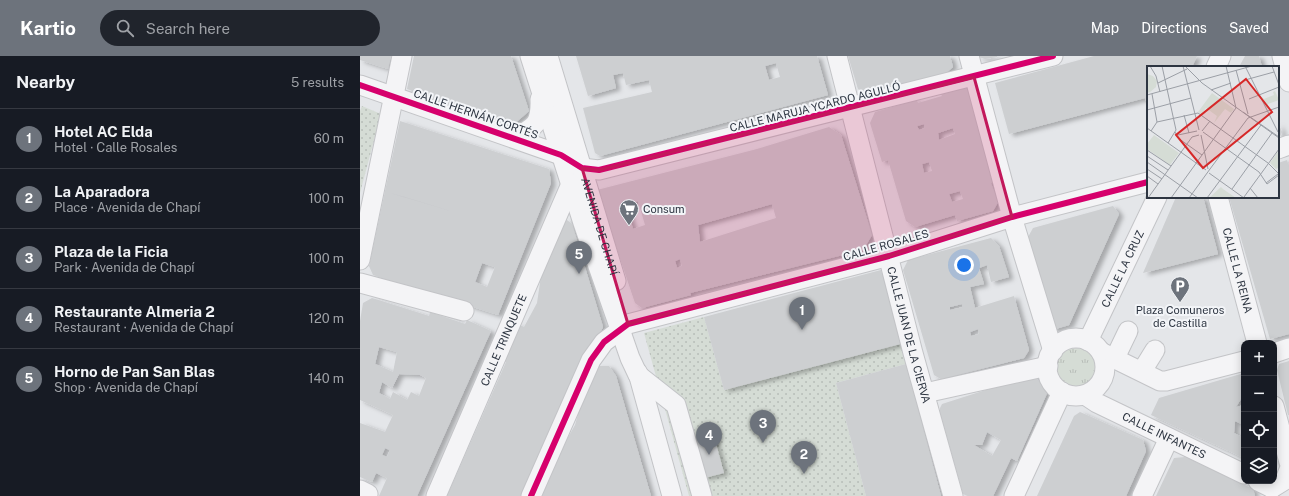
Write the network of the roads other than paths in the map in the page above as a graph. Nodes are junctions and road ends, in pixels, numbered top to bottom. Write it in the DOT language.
graph roads {
  1 [pos="402,56"];
  2 [pos="837,56"];
  3 [pos="969,56"];
  4 [pos="1053,56"];
  5 [pos="1220,56"];
  6 [pos="1282,56"];
  7 [pos="535,57"];
  8 [pos="1216,66"];
  9 [pos="974,77"];
  10 [pos="1289,82"];
  11 [pos="360,85"];
  12 [pos="540,88"];
  13 [pos="393,96"];
  14 [pos="852,108"];
  15 [pos="514,138"];
  16 [pos="1289,145"];
  17 [pos="1279,149"];
  18 [pos="561,155"];
  19 [pos="582,168"];
  20 [pos="1147,182"];
  21 [pos="571,184"];
  22 [pos="1157,198"];
  23 [pos="1218,198"];
  24 [pos="1012,217"];
  25 [pos="889,256"];
  26 [pos="360,260"];
  27 [pos="360,283"];
  28 [pos="464,311"];
  29 [pos="624,326"];
  30 [pos="1128,331"];
  31 [pos="1256,340"];
  32 [pos="1289,348"];
  33 [pos="1155,350"];
  34 [pos="1101,351"];
  35 [pos="1277,352"];
  36 [pos="1050,359"];
  37 [pos="1241,362"];
  38 [pos="1142,372"];
  39 [pos="638,375"];
  40 [pos="1062,392"];
  41 [pos="926,394"];
  42 [pos="1085,395"];
  43 [pos="1276,412"];
  44 [pos="1169,438"];
  45 [pos="1289,462"];
  46 [pos="1289,470"];
  47 [pos="1241,473"];
  48 [pos="1267,488"];
  49 [pos="436,496"];
  50 [pos="531,496"];
  51 [pos="672,496"];
  52 [pos="702,496"];
  53 [pos="953,496"];
  54 [pos="1014,496"];
  55 [pos="1142,496"];
  1 -- 13 [label="street"];
  2 -- 14 [label="street, CALLE JUAN DE LA CIERVA"];
  3 -- 9 [label="street"];
  4 -- 9 [label="street, CALLE MARUJA YCARDO AGULLÓ"];
  5 -- 8 [label="street"];
  6 -- 10 [label="street"];
  7 -- 12 [label="street, AVENIDA DE CHAPÍ"];
  7 -- 19 [label="street, AVENIDA DE CHAPÍ"];
  9 -- 14 [label="street, CALLE MARUJA YCARDO AGULLÓ"];
  9 -- 24 [label="street"];
  11 -- 13 [label="street, CALLE HERNÁN CORTÉS"];
  12 -- 15 [label="street"];
  12 -- 18 [label="street, AVENIDA DE CHAPÍ"];
  13 -- 15 [label="street, CALLE HERNÁN CORTÉS"];
  13 -- 26 [label="street"];
  14 -- 19 [label="street, CALLE MARUJA YCARDO AGULLÓ"];
  14 -- 25 [label="street, CALLE JUAN DE LA CIERVA"];
  15 -- 18 [label="street, CALLE HERNÁN CORTÉS"];
  16 -- 17 [label="street"];
  18 -- 19 [label="street, CALLE HERNÁN CORTÉS"];
  18 -- 21 [label="street, AVENIDA DE CHAPÍ"];
  19 -- 29 [label="street, AVENIDA DE CHAPÍ"];
  20 -- 24 [label="street, CALLE ROSALES"];
  21 -- 29 [label="street, AVENIDA DE CHAPÍ"];
  21 -- 49 [label="street, CALLE TRINQUETE"];
  22 -- 34 [label="street, CALLE LA CRUZ"];
  23 -- 31 [label="street, CALLE LA REINA"];
  24 -- 25 [label="street, CALLE ROSALES"];
  24 -- 36 [label="street"];
  25 -- 29 [label="street, CALLE ROSALES"];
  25 -- 41 [label="street, CALLE JUAN DE LA CIERVA"];
  27 -- 28 [label="street"];
  29 -- 39 [label="street, AVENIDA DE CHAPÍ"];
  29 -- 50 [label="street"];
  30 -- 34 [label="street"];
  32 -- 35 [label="street"];
  33 -- 38 [label="street"];
  34 -- 36 [label="street"];
  34 -- 38 [label="street"];
  34 -- 42 [label="street"];
  36 -- 40 [label="street"];
  36 -- 41 [label="street"];
  37 -- 38 [label="street"];
  39 -- 51 [label="street, AVENIDA DE CHAPÍ"];
  39 -- 52 [label="street"];
  40 -- 42 [label="street"];
  40 -- 54 [label="street"];
  41 -- 53 [label="street, CALLE JUAN DE LA CIERVA"];
  42 -- 44 [label="street, CALLE INFANTES"];
  43 -- 45 [label="street"];
  44 -- 47 [label="street, CALLE INFANTES"];
  44 -- 55 [label="street"];
  46 -- 48 [label="street"];
}
